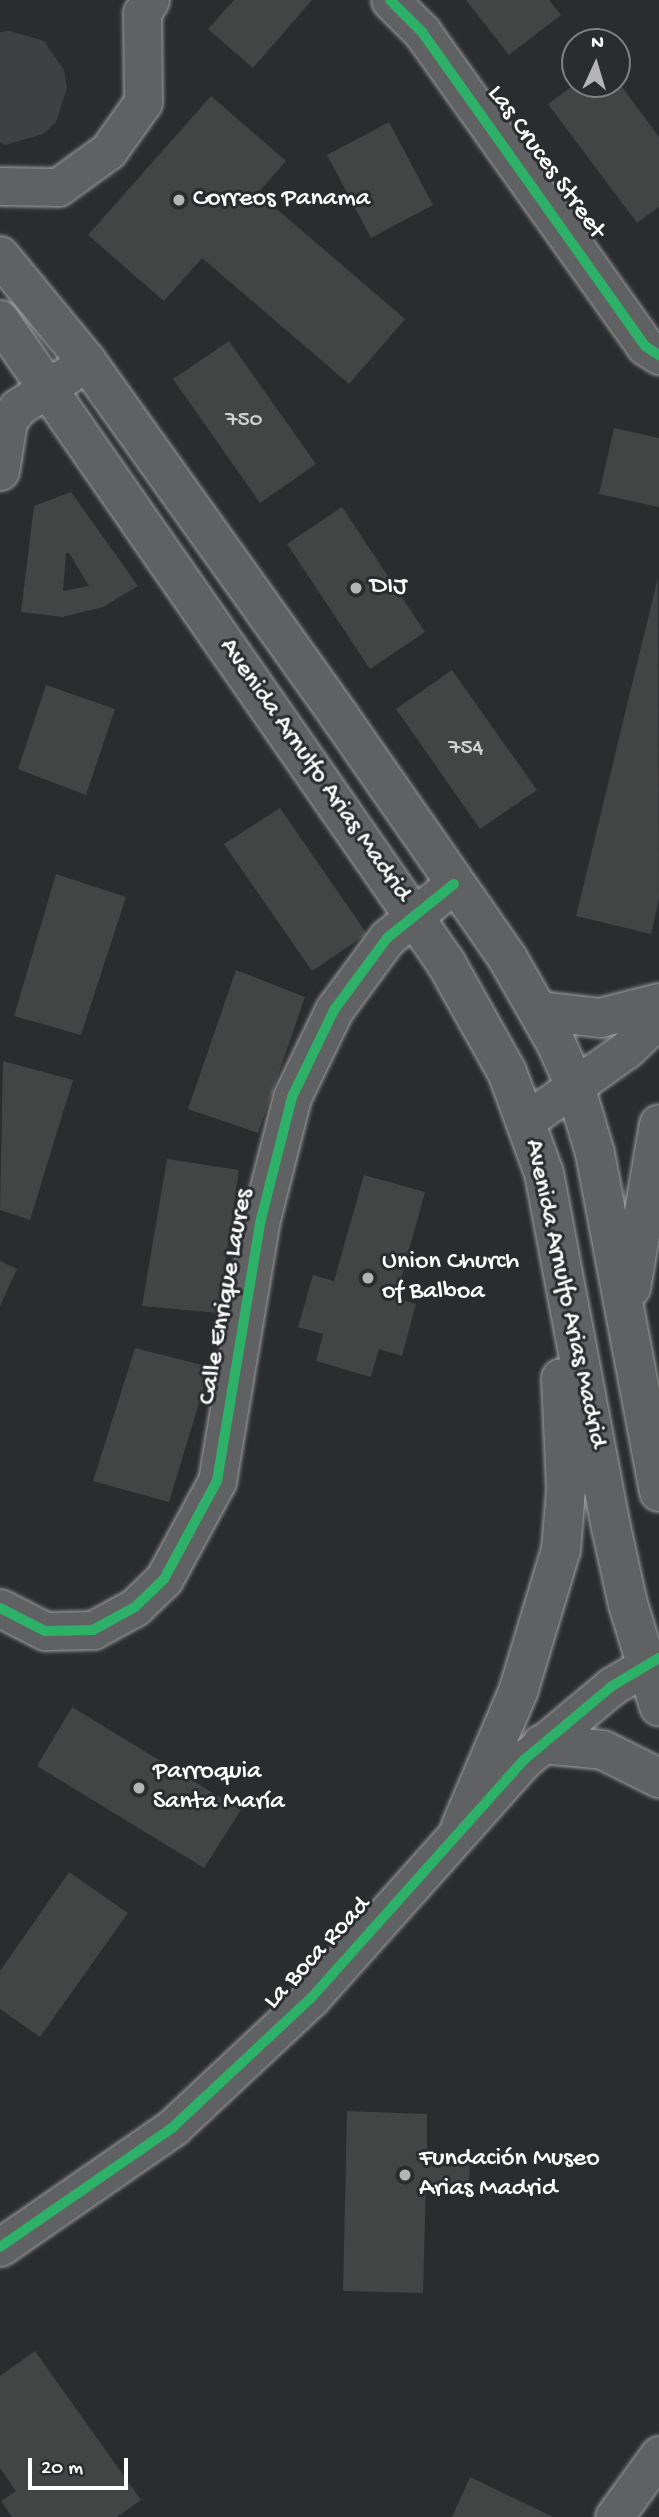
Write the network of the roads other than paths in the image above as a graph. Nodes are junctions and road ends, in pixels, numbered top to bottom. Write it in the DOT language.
graph roads {
  1 [pos="390,0"];
  2 [pos="138,4"];
  3 [pos="0,186"];
  4 [pos="0,256"];
  5 [pos="0,320"];
  6 [pos="659,355"];
  7 [pos="87,362"];
  8 [pos="47,386"];
  9 [pos="0,471"];
  10 [pos="454,884"];
  11 [pos="412,914"];
  12 [pos="659,1003"];
  13 [pos="538,1011"];
  14 [pos="659,1018"];
  15 [pos="575,1086"];
  16 [pos="527,1120"];
  17 [pos="657,1132"];
  18 [pos="659,1191"];
  19 [pos="561,1278"];
  20 [pos="626,1336"];
  21 [pos="659,1492"];
  22 [pos="0,1608"];
  23 [pos="652,1661"];
  24 [pos="659,1706"];
  25 [pos="542,1744"];
  26 [pos="659,1779"];
  27 [pos="461,1826"];
  28 [pos="0,2247"];
  29 [pos="659,2455"];
  30 [pos="614,2517"];
  1 -- 6 [label="street, Las Cruces Street"];
  2 -- 3 [label="street"];
  4 -- 7 [label="main road, Avenida Arnulfo Arias Madrid"];
  5 -- 8 [label="main road, Avenida Arnulfo Arias Madrid"];
  7 -- 8 [label="street"];
  7 -- 10 [label="main road, Avenida Arnulfo Arias Madrid"];
  8 -- 9 [label="street"];
  8 -- 11 [label="main road, Avenida Arnulfo Arias Madrid"];
  10 -- 11 [label="street, Calle Enrique Laures"];
  10 -- 13 [label="main road, Avenida Arnulfo Arias Madrid"];
  11 -- 16 [label="main road, Avenida Arnulfo Arias Madrid"];
  11 -- 22 [label="street, Calle Enrique Laures"];
  12 -- 13 [label="main road"];
  13 -- 15 [label="main road, Avenida Arnulfo Arias Madrid"];
  14 -- 15 [label="street"];
  15 -- 16 [label="street"];
  15 -- 20 [label="main road, Avenida Arnulfo Arias Madrid"];
  16 -- 19 [label="main road, Avenida Arnulfo Arias Madrid"];
  17 -- 18 [label="street"];
  17 -- 20 [label="main road"];
  19 -- 23 [label="main road, Avenida Arnulfo Arias Madrid"];
  19 -- 27 [label="main road"];
  20 -- 21 [label="main road, Avenida Arnulfo Arias Madrid"];
  23 -- 24 [label="main road, Avenida Arnulfo Arias Madrid"];
  23 -- 25 [label="street, La Boca Road"];
  25 -- 26 [label="main road"];
  25 -- 27 [label="street, La Boca Road"];
  27 -- 28 [label="street, La Boca Road"];
  29 -- 30 [label="street"];
}
